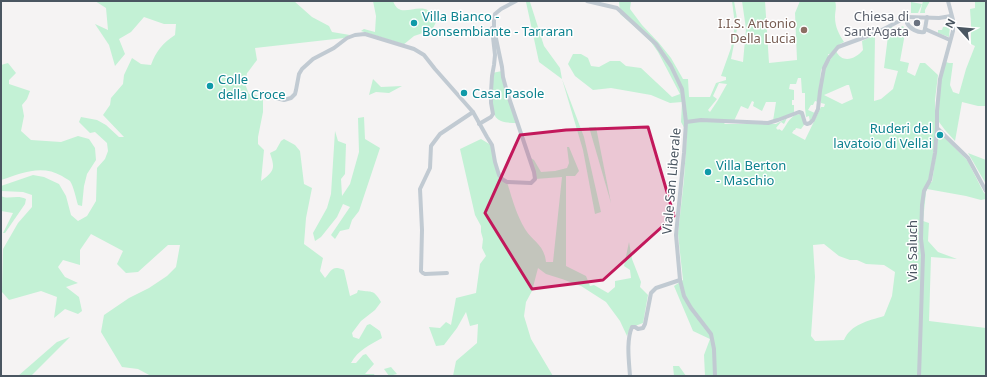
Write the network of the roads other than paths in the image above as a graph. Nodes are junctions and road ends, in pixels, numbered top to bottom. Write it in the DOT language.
graph roads {
  1 [pos="516,1"];
  2 [pos="587,1"];
  3 [pos="948,1"];
  4 [pos="495,14"];
  5 [pos="952,16"];
  6 [pos="907,17"];
  7 [pos="927,17"];
  8 [pos="925,29"];
  9 [pos="950,40"];
  10 [pos="268,96"];
  11 [pos="473,112"];
  12 [pos="686,122"];
  13 [pos="479,124"];
  14 [pos="937,128"];
  15 [pos="986,191"];
  16 [pos="447,273"];
  17 [pos="680,280"];
  18 [pos="630,376"];
  19 [pos="715,376"];
  20 [pos="919,376"];
  1 -- 4 [label="street"];
  2 -- 12 [label="street, Viale San Liberale"];
  3 -- 5 [label="street, Via Saluch"];
  4 -- 13 [label="street"];
  4 -- 13 [label="street"];
  5 -- 7 [label="street"];
  5 -- 9 [label="street, Via Saluch"];
  6 -- 7 [label="street"];
  6 -- 8 [label="street"];
  6 -- 12 [label="street"];
  7 -- 8 [label="street"];
  8 -- 9 [label="street"];
  9 -- 14 [label="street, Via Saluch"];
  10 -- 11 [label="street"];
  11 -- 13 [label="street"];
  11 -- 16 [label="street"];
  12 -- 17 [label="street, Viale San Liberale"];
  14 -- 15 [label="street"];
  14 -- 20 [label="street, Via Saluch"];
  17 -- 18 [label="street"];
  17 -- 19 [label="street, Viale San Liberale"];
}
